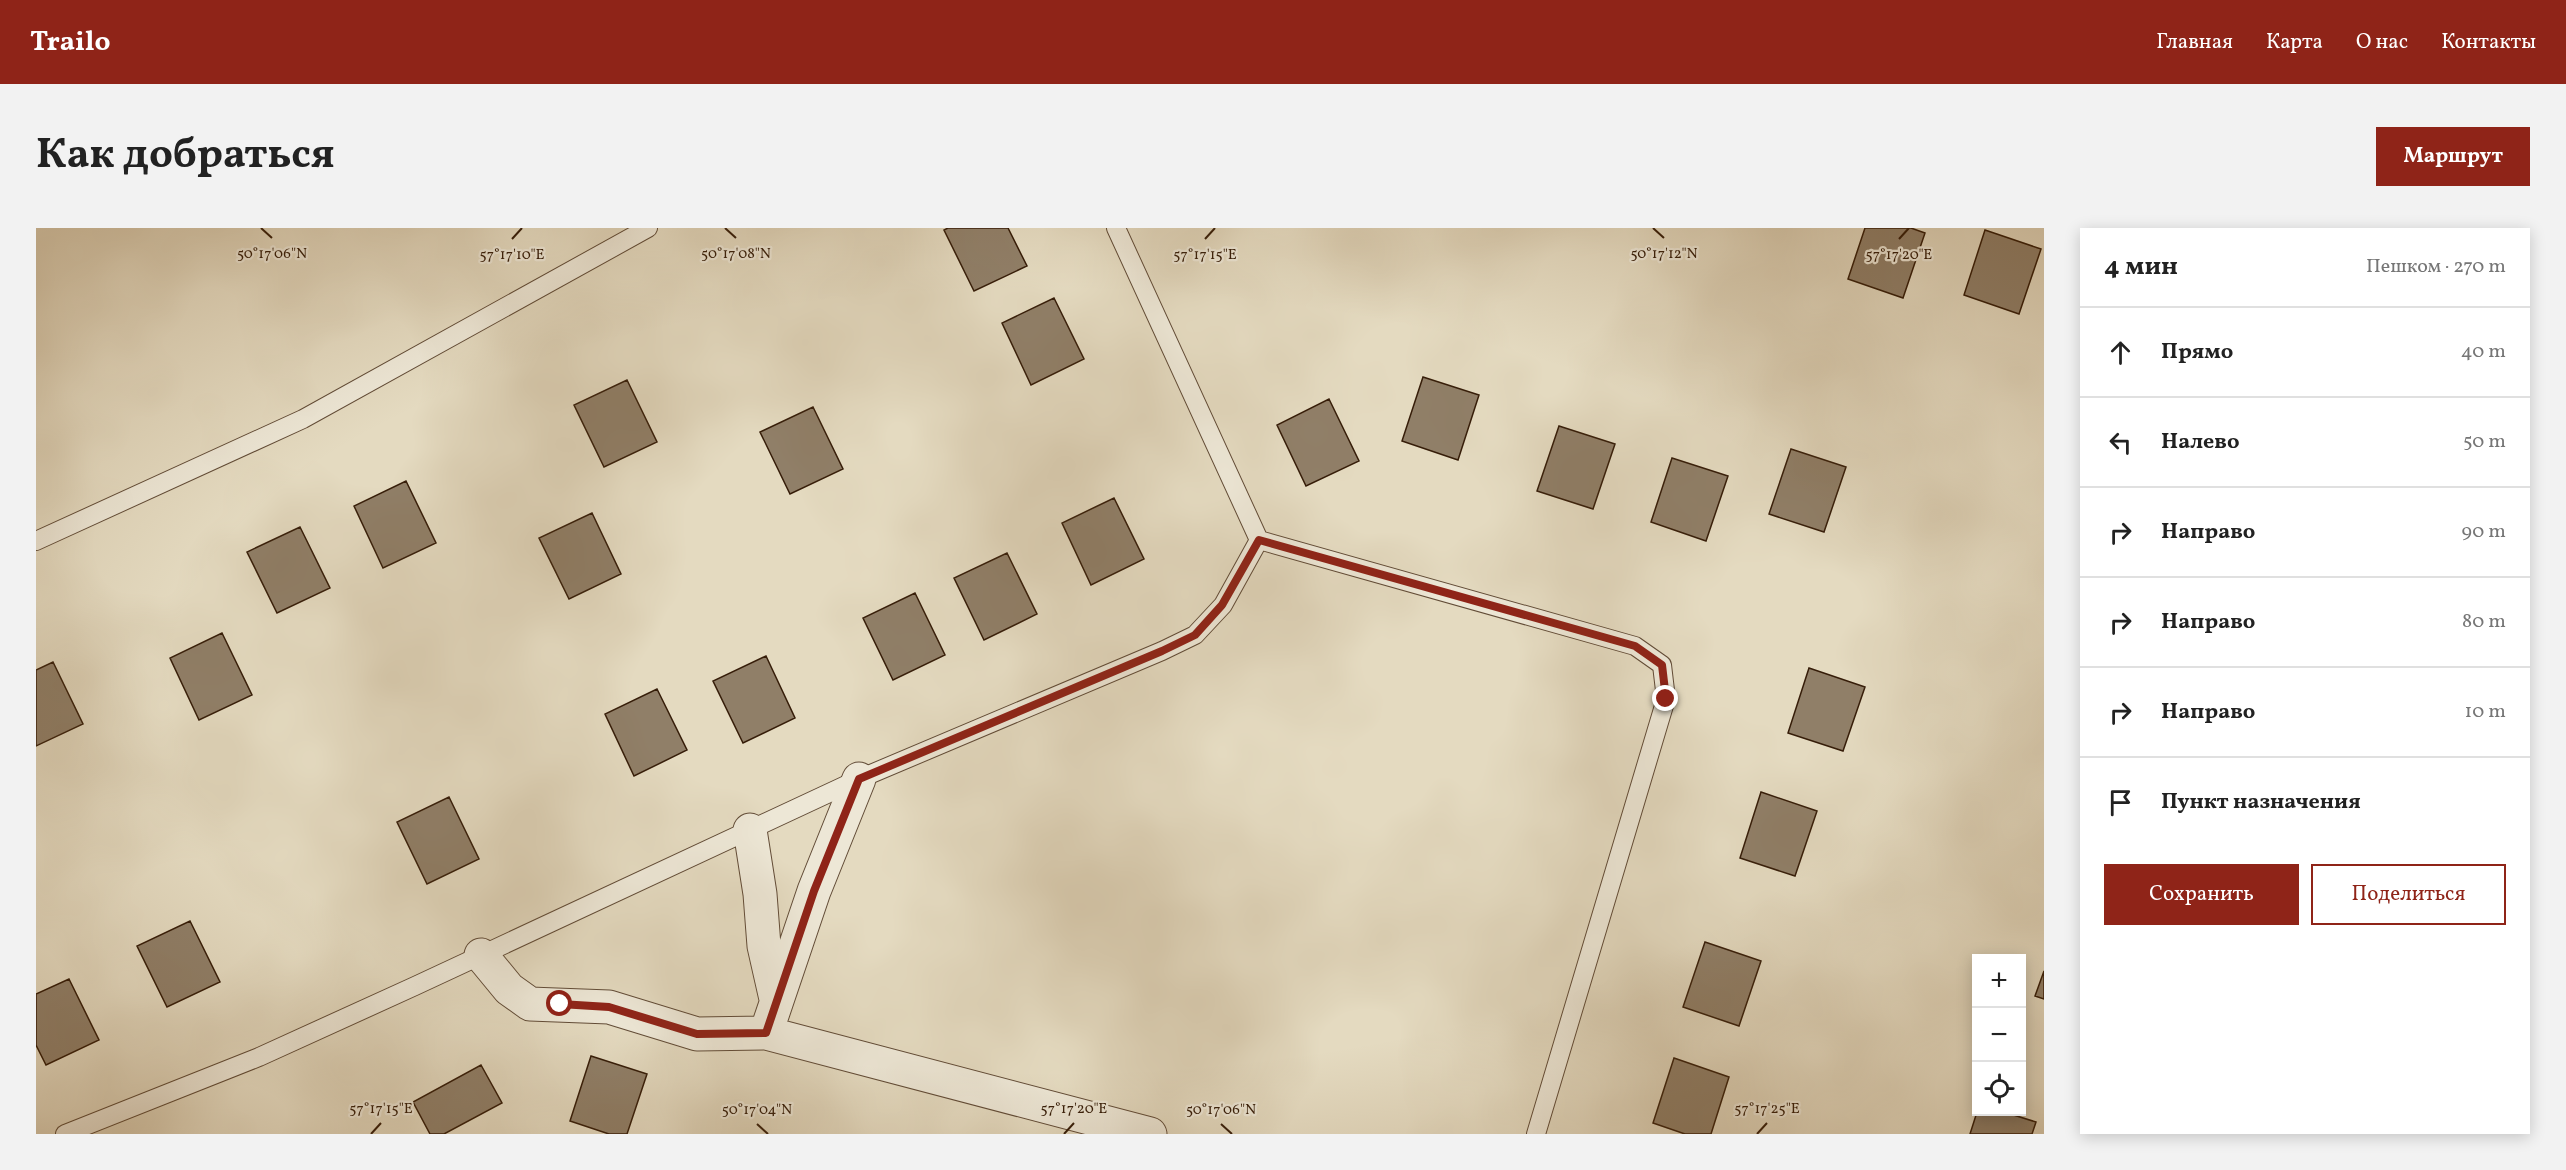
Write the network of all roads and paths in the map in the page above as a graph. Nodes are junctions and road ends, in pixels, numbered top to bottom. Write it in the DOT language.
graph roads {
  1 [pos="648,228"];
  2 [pos="1116,228"];
  3 [pos="1259,540"];
  4 [pos="36,541"];
  5 [pos="859,779"];
  6 [pos="750,830"];
  7 [pos="481,955"];
  8 [pos="776,999"];
  9 [pos="766,1033"];
  10 [pos="65,1134"];
  11 [pos="1150,1134"];
  12 [pos="1536,1134"];
  1 -- 4 [label="lane"];
  2 -- 3 [label="lane"];
  3 -- 5 [label="lane"];
  3 -- 12 [label="lane"];
  5 -- 6 [label="lane"];
  5 -- 8 [label="street"];
  6 -- 7 [label="lane"];
  6 -- 8 [label="street"];
  7 -- 9 [label="street"];
  7 -- 10 [label="lane"];
  8 -- 9 [label="street"];
  9 -- 11 [label="street"];
}
